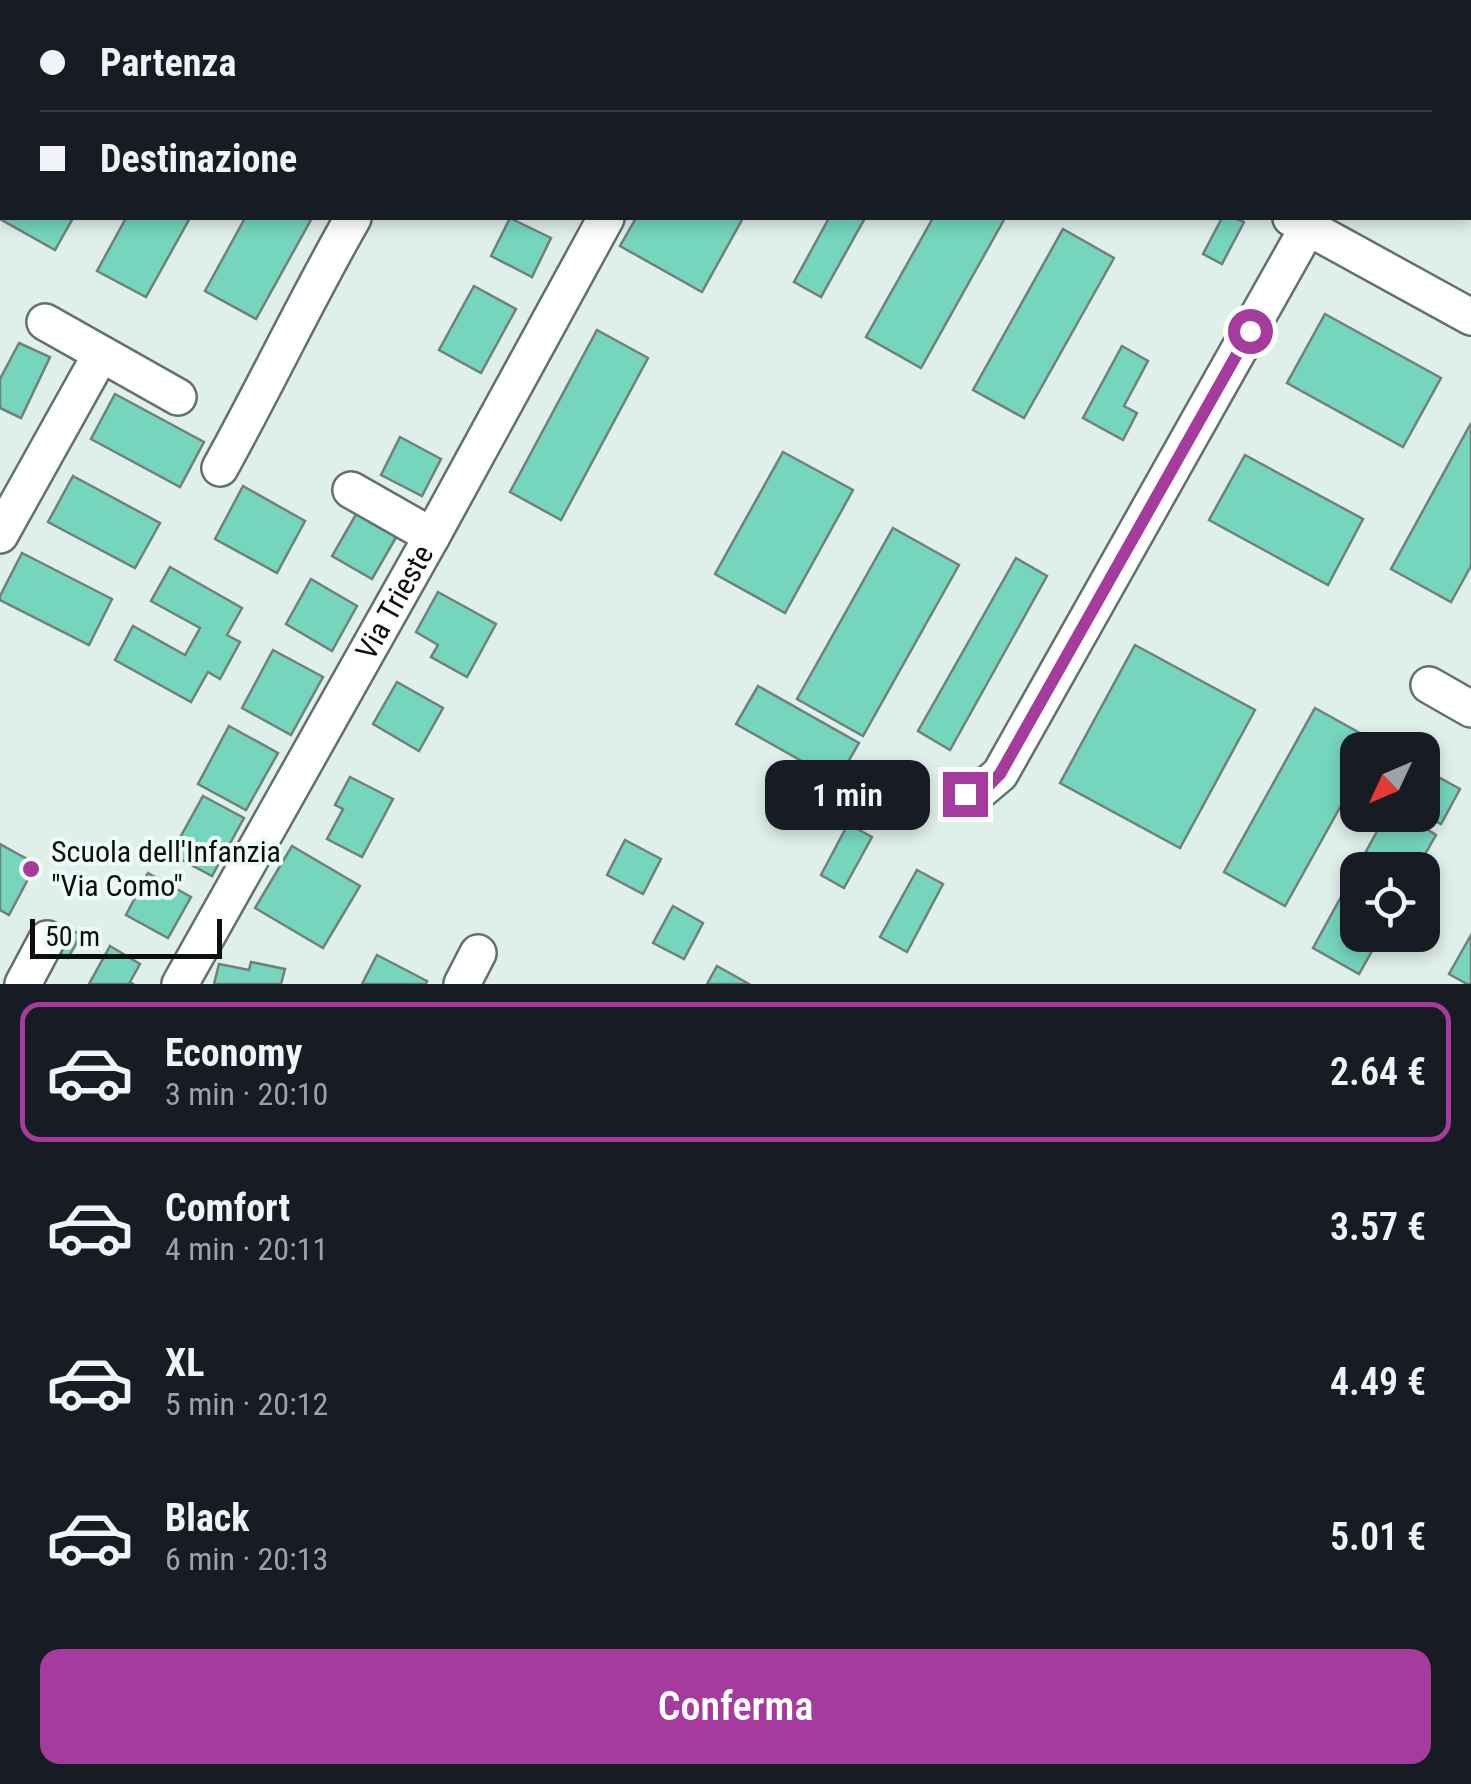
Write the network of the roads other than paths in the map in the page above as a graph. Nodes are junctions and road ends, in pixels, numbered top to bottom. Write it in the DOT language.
graph roads {
  1 [pos="351,220"];
  2 [pos="605,220"];
  3 [pos="1300,222"];
  4 [pos="1467,305"];
  5 [pos="45,322"];
  6 [pos="102,354"];
  7 [pos="178,397"];
  8 [pos="220,468"];
  9 [pos="352,490"];
  10 [pos="0,535"];
  11 [pos="432,536"];
  12 [pos="1429,685"];
  13 [pos="1471,709"];
  14 [pos="965,794"];
  15 [pos="47,938"];
  16 [pos="22,984"];
  17 [pos="180,984"];
  1 -- 8 [label="street"];
  2 -- 11 [label="street, Via Trieste"];
  3 -- 4 [label="street"];
  3 -- 14 [label="street"];
  5 -- 6 [label="street"];
  6 -- 7 [label="street"];
  6 -- 10 [label="street"];
  9 -- 11 [label="street"];
  11 -- 17 [label="street, Via Trieste"];
  12 -- 13 [label="street"];
  15 -- 16 [label="street"];
}
